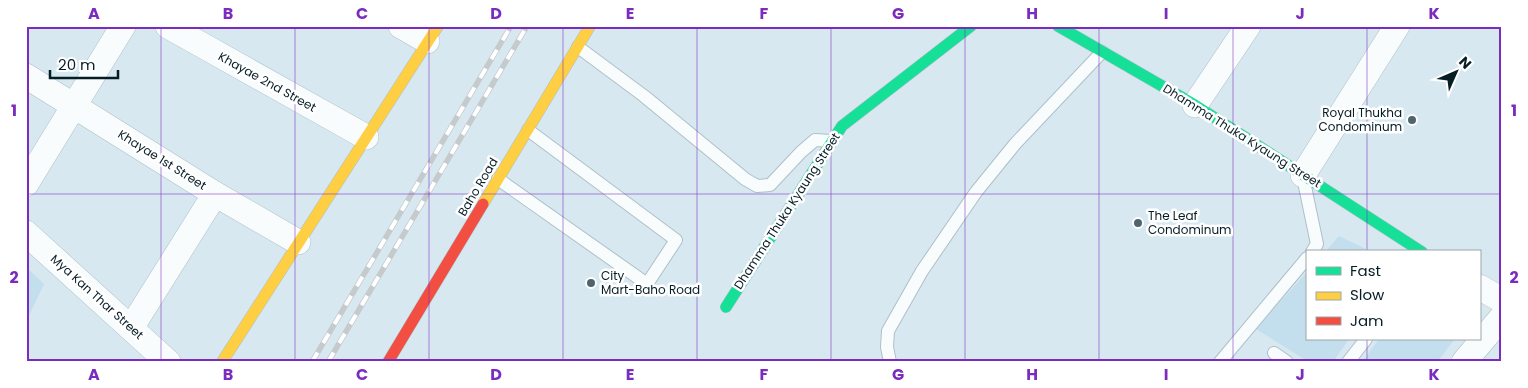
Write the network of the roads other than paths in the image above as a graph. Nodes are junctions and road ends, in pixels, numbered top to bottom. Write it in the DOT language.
graph roads {
  1 [pos="123,26"];
  2 [pos="168,26"];
  3 [pos="400,26"];
  4 [pos="590,26"];
  5 [pos="970,26"];
  6 [pos="1058,26"];
  7 [pos="1248,26"];
  8 [pos="1397,26"];
  9 [pos="432,34"];
  10 [pos="578,46"];
  11 [pos="1102,52"];
  12 [pos="26,76"];
  13 [pos="75,105"];
  14 [pos="1195,105"];
  15 [pos="528,130"];
  16 [pos="366,137"];
  17 [pos="831,141"];
  18 [pos="1303,175"];
  19 [pos="498,179"];
  20 [pos="26,184"];
  21 [pos="215,194"];
  22 [pos="26,233"];
  23 [pos="298,242"];
  24 [pos="1313,250"];
  25 [pos="1419,250"];
  26 [pos="1306,259"];
  27 [pos="1480,288"];
  28 [pos="1502,300"];
  29 [pos="726,307"];
  30 [pos="1502,316"];
  31 [pos="130,328"];
  32 [pos="1365,340"];
  33 [pos="1274,353"];
  34 [pos="168,362"];
  35 [pos="222,362"];
  36 [pos="388,362"];
  37 [pos="890,362"];
  38 [pos="1220,362"];
  39 [pos="1287,362"];
  40 [pos="1348,362"];
  41 [pos="1464,362"];
  1 -- 13 [label="street"];
  2 -- 16 [label="street, Khayae 2nd Street"];
  3 -- 9 [label="street"];
  4 -- 10 [label="street, Baho Road"];
  5 -- 17 [label="street, Dhamma Thuka Kyaung Street"];
  6 -- 11 [label="street, Dhamma Thuka Kyaung Street"];
  7 -- 14 [label="street"];
  8 -- 18 [label="street"];
  9 -- 16 [label="street"];
  10 -- 15 [label="street, Baho Road"];
  10 -- 17 [label="lane"];
  11 -- 14 [label="street, Dhamma Thuka Kyaung Street"];
  11 -- 37 [label="lane"];
  12 -- 13 [label="street, Khayae 1st Street"];
  13 -- 20 [label="street"];
  13 -- 21 [label="street, Khayae 1st Street"];
  14 -- 18 [label="street, Dhamma Thuka Kyaung Street"];
  15 -- 19 [label="street, Baho Road"];
  15 -- 19 [label="lane"];
  16 -- 23 [label="street"];
  17 -- 29 [label="street, Dhamma Thuka Kyaung Street"];
  18 -- 24 [label="lane"];
  18 -- 25 [label="street, Dhamma Thuka Kyaung Street"];
  19 -- 36 [label="street, Baho Road"];
  21 -- 23 [label="street, Khayae 1st Street"];
  21 -- 31 [label="street"];
  22 -- 31 [label="street, Mya Kan Thar Street"];
  23 -- 35 [label="street"];
  26 -- 38 [label="lane"];
  27 -- 28 [label="street"];
  30 -- 41 [label="street"];
  31 -- 34 [label="street, Mya Kan Thar Street"];
  32 -- 40 [label="lane"];
  33 -- 39 [label="lane"];
}
